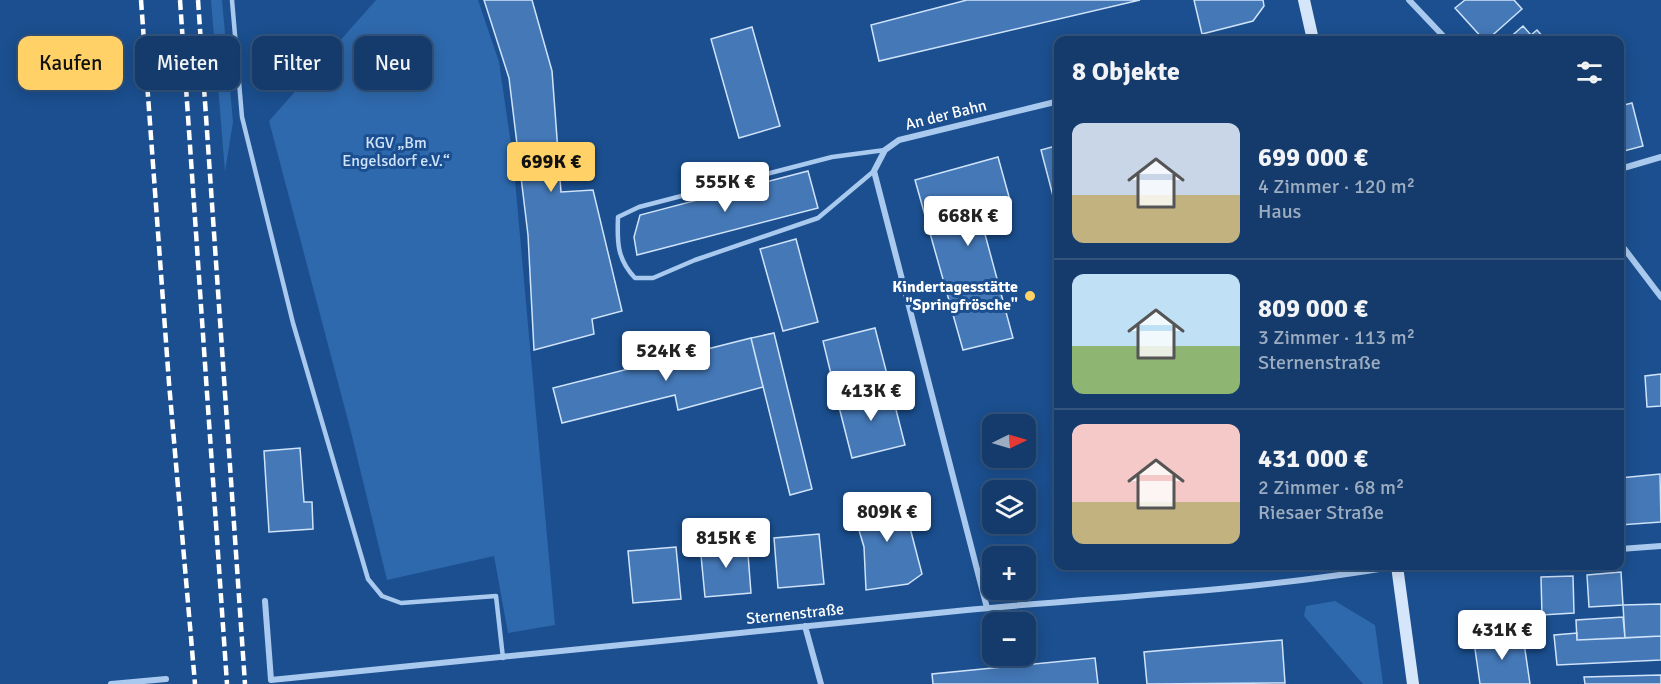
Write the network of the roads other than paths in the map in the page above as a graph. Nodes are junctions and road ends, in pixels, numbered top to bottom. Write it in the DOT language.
graph roads {
  1 [pos="232,0"];
  2 [pos="1304,0"];
  3 [pos="1409,0"];
  4 [pos="1311,36"];
  5 [pos="1443,36"];
  6 [pos="1054,102"];
  7 [pos="885,150"];
  8 [pos="1661,157"];
  9 [pos="1624,168"];
  10 [pos="874,171"];
  11 [pos="1624,248"];
  12 [pos="1661,297"];
  13 [pos="1661,546"];
  14 [pos="1624,549"];
  15 [pos="1371,570"];
  16 [pos="1399,570"];
  17 [pos="265,601"];
  18 [pos="987,608"];
  19 [pos="805,626"];
  20 [pos="503,658"];
  21 [pos="166,679"];
  22 [pos="111,684"];
  23 [pos="821,684"];
  24 [pos="1413,684"];
  1 -- 20 [label="lane"];
  2 -- 4 [label="main road"];
  3 -- 5 [label="street"];
  6 -- 7 [label="street, An der Bahn"];
  7 -- 10 [label="street"];
  7 -- 10 [label="lane"];
  8 -- 9 [label="street"];
  10 -- 18 [label="street"];
  11 -- 12 [label="street"];
  13 -- 14 [label="street"];
  15 -- 18 [label="street, Sternenstraße"];
  16 -- 24 [label="main road"];
  17 -- 20 [label="street, Sternenstraße"];
  18 -- 19 [label="street, Sternenstraße"];
  19 -- 20 [label="street, Sternenstraße"];
  19 -- 23 [label="street"];
  21 -- 22 [label="street"];
}
